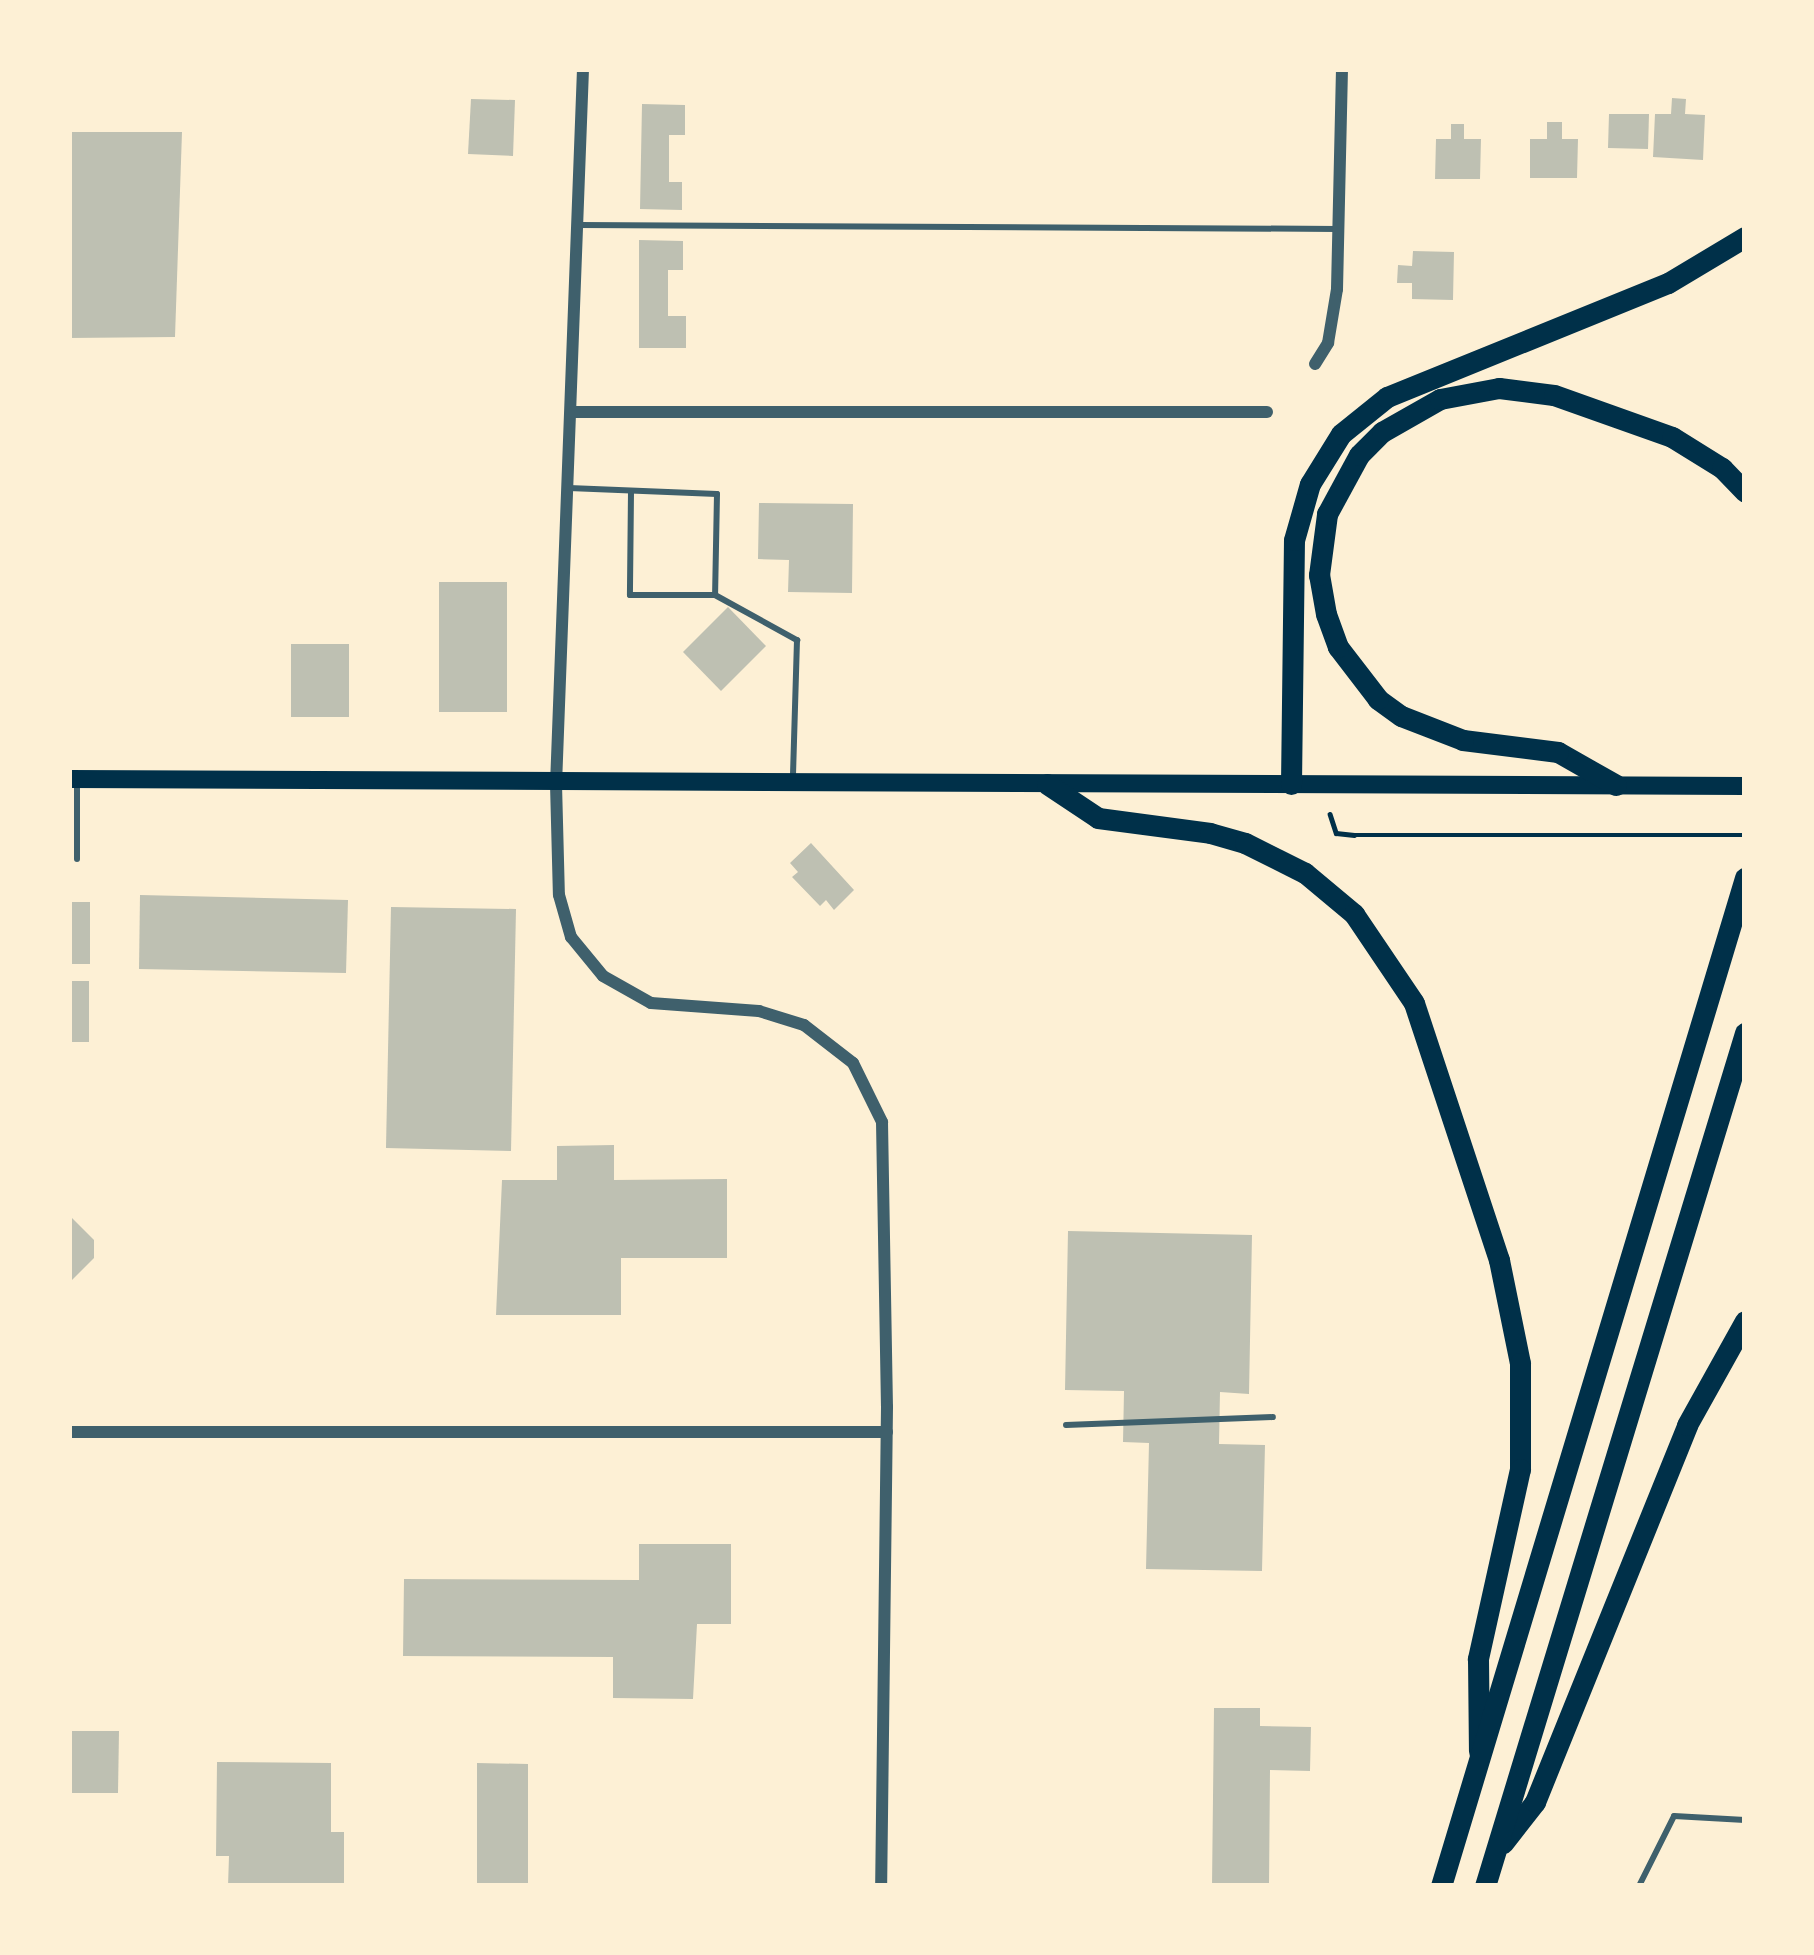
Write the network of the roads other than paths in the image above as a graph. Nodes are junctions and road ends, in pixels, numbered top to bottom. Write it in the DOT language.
graph roads {
  1 [pos="583,69"];
  2 [pos="1342,69"];
  3 [pos="579,225"];
  4 [pos="1340,229"];
  5 [pos="1745,237"];
  6 [pos="1315,364"];
  7 [pos="574,412"];
  8 [pos="1267,412"];
  9 [pos="569,488"];
  10 [pos="631,492"];
  11 [pos="1745,492"];
  12 [pos="716,595"];
  13 [pos="73,779"];
  14 [pos="793,781"];
  15 [pos="556,784"];
  16 [pos="1047,784"];
  17 [pos="1291,784"];
  18 [pos="1616,785"];
  19 [pos="1745,786"];
  20 [pos="77,859"];
  21 [pos="1745,878"];
  22 [pos="1745,1033"];
  23 [pos="1745,1321"];
  24 [pos="1273,1417"];
  25 [pos="1066,1425"];
  26 [pos="69,1432"];
  27 [pos="887,1432"];
  28 [pos="1479,1751"];
  29 [pos="1745,1820"];
  30 [pos="1495,1852"];
  31 [pos="880,1886"];
  32 [pos="1441,1886"];
  33 [pos="1485,1886"];
  34 [pos="1640,1886"];
  1 -- 3 [label="street"];
  2 -- 4 [label="street"];
  3 -- 4 [label="lane"];
  3 -- 7 [label="street"];
  4 -- 6 [label="street"];
  5 -- 17 [label="highway"];
  7 -- 8 [label="street"];
  7 -- 9 [label="street"];
  9 -- 10 [label="lane"];
  9 -- 15 [label="street"];
  10 -- 12 [label="lane"];
  10 -- 12 [label="lane"];
  11 -- 18 [label="highway"];
  12 -- 14 [label="lane"];
  13 -- 15 [label="main road"];
  13 -- 20 [label="lane"];
  14 -- 15 [label="main road"];
  14 -- 16 [label="main road"];
  15 -- 27 [label="street"];
  16 -- 17 [label="main road"];
  16 -- 28 [label="highway"];
  17 -- 18 [label="main road"];
  18 -- 19 [label="main road"];
  21 -- 28 [label="highway"];
  22 -- 30 [label="highway"];
  23 -- 30 [label="highway"];
  24 -- 25 [label="lane"];
  26 -- 27 [label="street"];
  27 -- 31 [label="street"];
  28 -- 32 [label="highway"];
  29 -- 34 [label="lane"];
  30 -- 33 [label="highway"];
}
